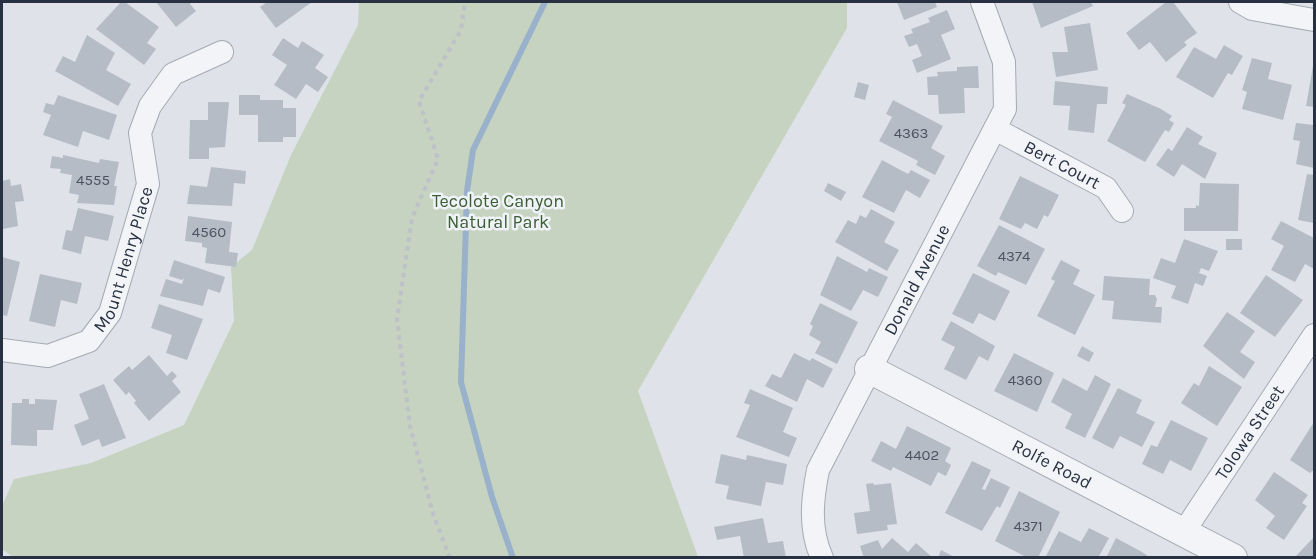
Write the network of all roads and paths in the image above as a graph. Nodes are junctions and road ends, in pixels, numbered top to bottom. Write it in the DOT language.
graph roads {
  1 [pos="465,2"];
  2 [pos="982,2"];
  3 [pos="1240,2"];
  4 [pos="1314,20"];
  5 [pos="222,52"];
  6 [pos="996,129"];
  7 [pos="1122,211"];
  8 [pos="1314,335"];
  9 [pos="2,350"];
  10 [pos="869,369"];
  11 [pos="1185,530"];
  12 [pos="450,558"];
  13 [pos="822,558"];
  14 [pos="1233,558"];
  1 -- 12 [label="path"];
  2 -- 6 [label="street, Donald Avenue"];
  3 -- 4 [label="street"];
  5 -- 9 [label="street, Mount Henry Place"];
  6 -- 7 [label="street, Bert Court"];
  6 -- 10 [label="street, Donald Avenue"];
  8 -- 11 [label="street, Tolowa Street"];
  10 -- 11 [label="street, Rolfe Road"];
  10 -- 13 [label="street, Donald Avenue"];
  11 -- 14 [label="street, Rolfe Road"];
}
